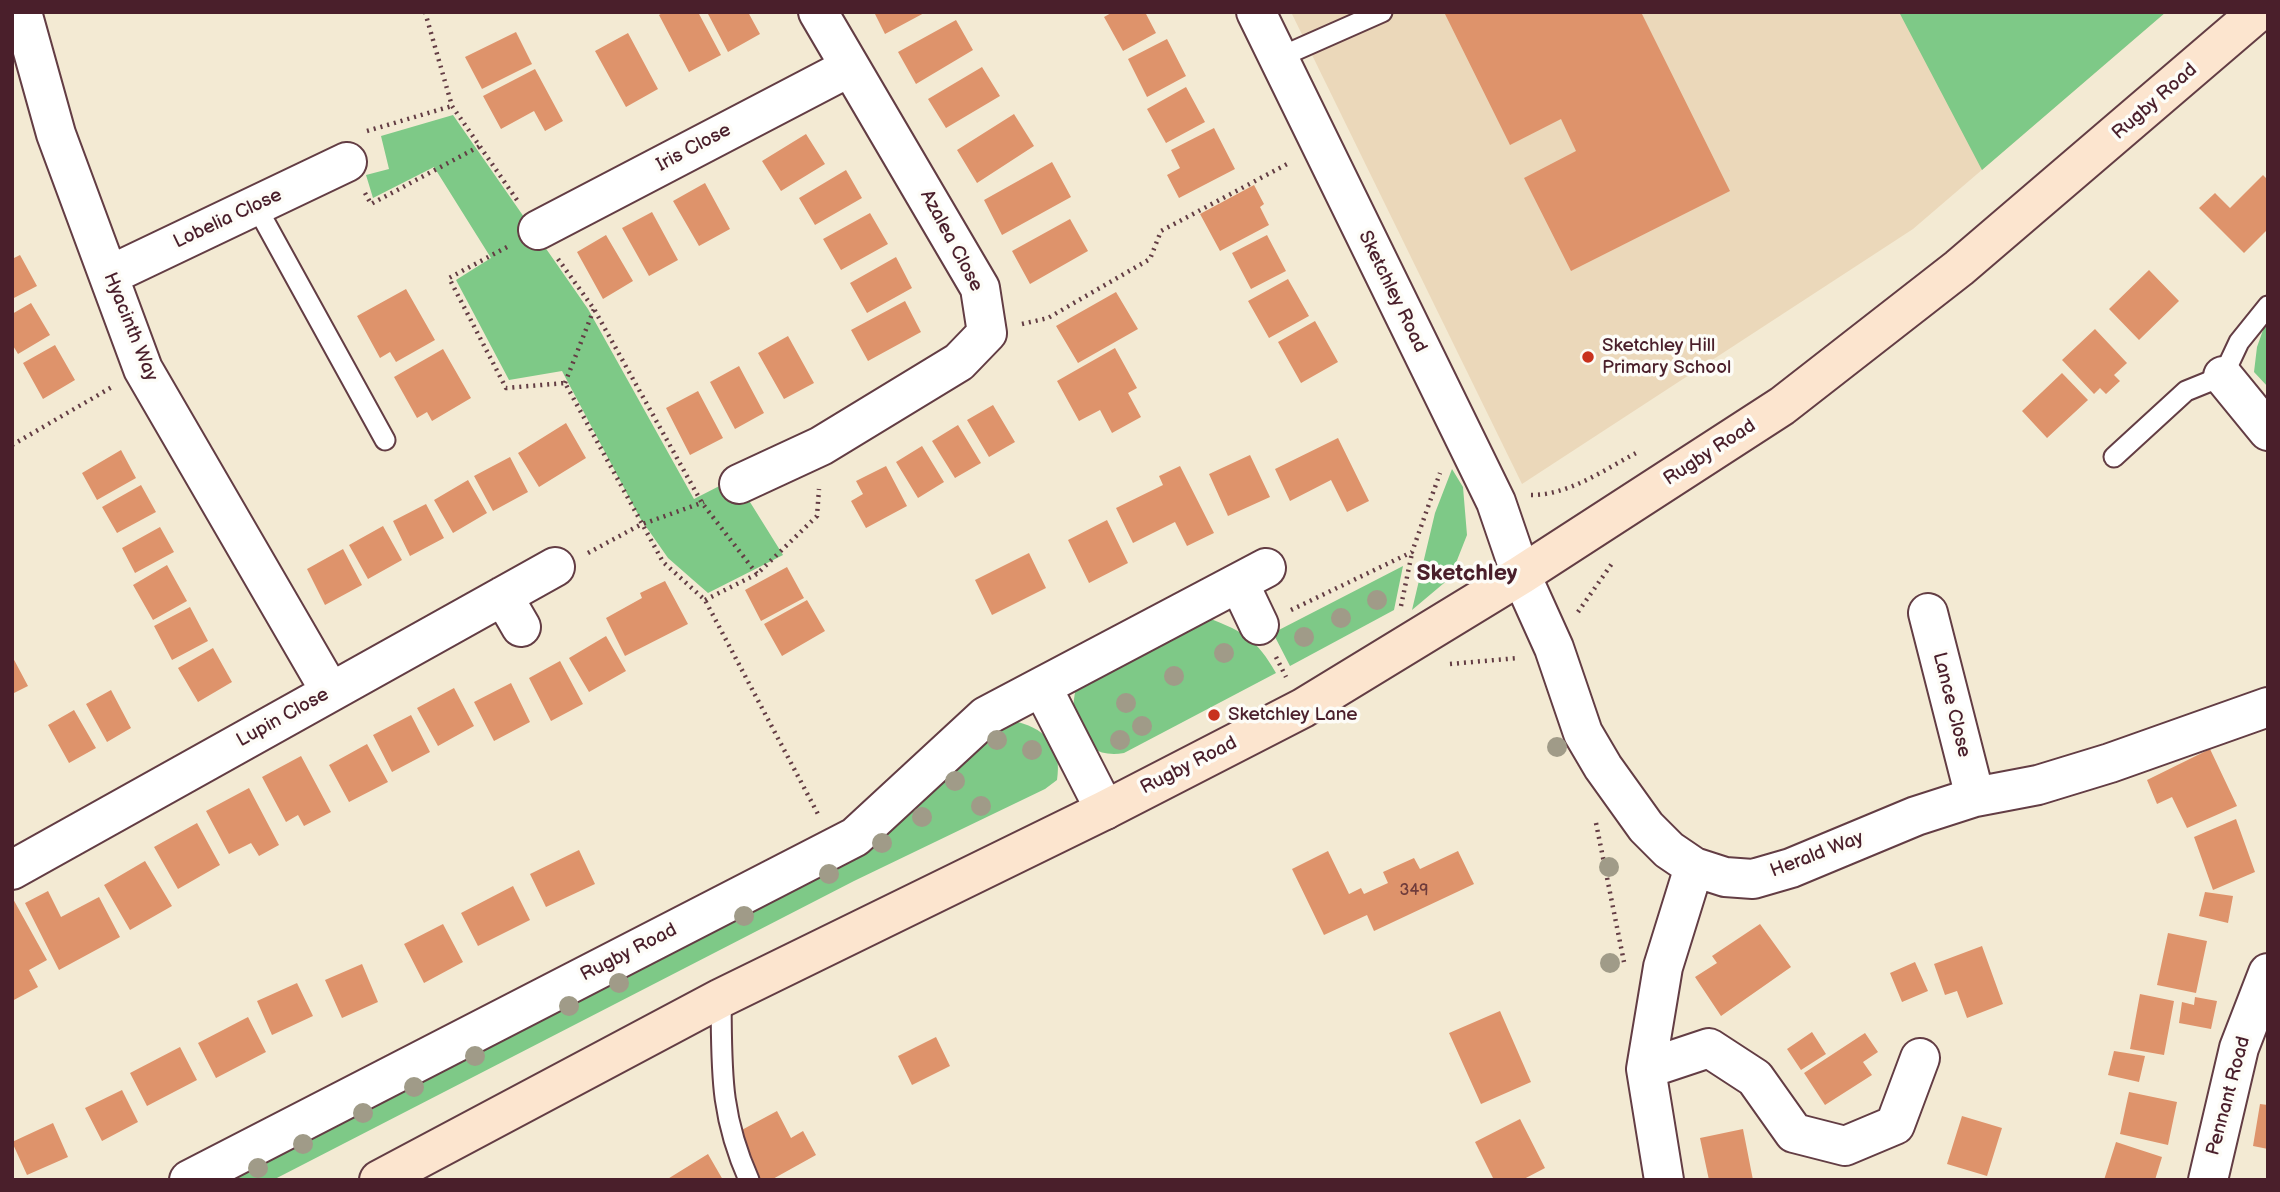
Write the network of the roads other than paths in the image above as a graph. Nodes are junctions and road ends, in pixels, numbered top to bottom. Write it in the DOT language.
graph roads {
  1 [pos="22,12"];
  2 [pos="817,12"];
  3 [pos="1256,12"];
  4 [pos="1381,12"];
  5 [pos="2258,12"];
  6 [pos="1278,58"];
  7 [pos="849,67"];
  8 [pos="347,162"];
  9 [pos="256,206"];
  10 [pos="538,230"];
  11 [pos="110,275"];
  12 [pos="2268,306"];
  13 [pos="2223,376"];
  14 [pos="2268,431"];
  15 [pos="385,440"];
  16 [pos="2114,457"];
  17 [pos="739,484"];
  18 [pos="555,567"];
  19 [pos="1521,575"];
  20 [pos="1928,613"];
  21 [pos="1259,625"];
  22 [pos="1042,687"];
  23 [pos="330,691"];
  24 [pos="2268,707"];
  25 [pos="1975,797"];
  26 [pos="1105,810"];
  27 [pos="17,855"];
  28 [pos="1694,867"];
  29 [pos="2268,973"];
  30 [pos="721,998"];
  31 [pos="1920,1058"];
  32 [pos="1646,1069"];
  33 [pos="189,1180"];
  34 [pos="379,1180"];
  35 [pos="749,1180"];
  36 [pos="1664,1180"];
  37 [pos="2208,1180"];
  1 -- 11 [label="street, Hyacinth Way"];
  2 -- 7 [label="street, Azalea Close"];
  3 -- 6 [label="street, Sketchley Road"];
  4 -- 6 [label="lane"];
  5 -- 19 [label="main road, Rugby Road"];
  6 -- 19 [label="street, Sketchley Road"];
  7 -- 10 [label="street, Iris Close"];
  7 -- 17 [label="street, Azalea Close"];
  8 -- 9 [label="street, Lobelia Close"];
  9 -- 11 [label="street, Lobelia Close"];
  9 -- 15 [label="lane"];
  11 -- 23 [label="street, Hyacinth Way"];
  12 -- 13 [label="lane"];
  13 -- 14 [label="street"];
  13 -- 16 [label="lane"];
  18 -- 23 [label="street, Lupin Close"];
  19 -- 26 [label="main road, Rugby Road"];
  19 -- 28 [label="street, Herald Way"];
  20 -- 25 [label="street, Lance Close"];
  21 -- 22 [label="street, Rugby Road"];
  22 -- 26 [label="street"];
  22 -- 33 [label="street, Rugby Road"];
  23 -- 27 [label="street, Lupin Close"];
  24 -- 25 [label="street, Herald Way"];
  25 -- 28 [label="street, Herald Way"];
  26 -- 30 [label="main road, Rugby Road"];
  28 -- 32 [label="street"];
  29 -- 37 [label="street, Pennant Road"];
  30 -- 34 [label="main road, Rugby Road"];
  30 -- 35 [label="lane"];
  31 -- 32 [label="street"];
  32 -- 36 [label="street"];
}
